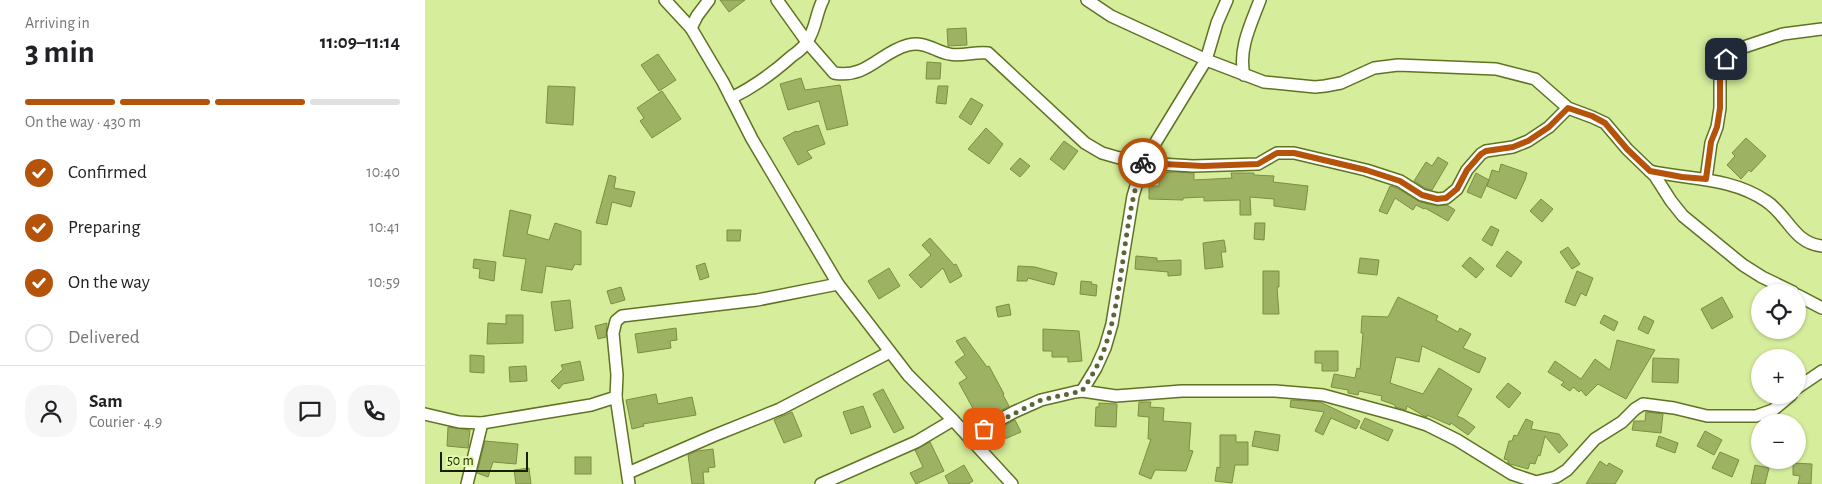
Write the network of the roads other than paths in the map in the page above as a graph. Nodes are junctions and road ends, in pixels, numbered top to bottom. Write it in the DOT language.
graph roads {
  1 [pos="665,0"];
  2 [pos="709,0"];
  3 [pos="777,0"];
  4 [pos="823,0"];
  5 [pos="1087,0"];
  6 [pos="1227,0"];
  7 [pos="1259,0"];
  8 [pos="691,28"];
  9 [pos="1822,29"];
  10 [pos="807,42"];
  11 [pos="1206,60"];
  12 [pos="1244,75"];
  13 [pos="731,98"];
  14 [pos="1568,108"];
  15 [pos="1143,163"];
  16 [pos="1650,171"];
  17 [pos="1706,179"];
  18 [pos="1822,246"];
  19 [pos="838,284"];
  20 [pos="1776,284"];
  21 [pos="1806,300"];
  22 [pos="1822,308"];
  23 [pos="890,352"];
  24 [pos="1822,371"];
  25 [pos="1806,382"];
  26 [pos="1082,391"];
  27 [pos="616,397"];
  28 [pos="1781,404"];
  29 [pos="425,414"];
  30 [pos="953,420"];
  31 [pos="482,423"];
  32 [pos="968,437"];
  33 [pos="629,478"];
  34 [pos="467,484"];
  35 [pos="821,484"];
  36 [pos="1012,484"];
  1 -- 8 [label="street"];
  2 -- 8 [label="street"];
  3 -- 10 [label="street"];
  4 -- 10 [label="street"];
  5 -- 11 [label="street"];
  6 -- 11 [label="street"];
  7 -- 12 [label="street"];
  8 -- 13 [label="street"];
  9 -- 17 [label="street"];
  10 -- 13 [label="street"];
  10 -- 15 [label="street"];
  11 -- 12 [label="street"];
  11 -- 15 [label="street"];
  12 -- 14 [label="street"];
  13 -- 19 [label="street"];
  14 -- 15 [label="street"];
  14 -- 16 [label="street"];
  15 -- 26 [label="street"];
  16 -- 17 [label="street"];
  16 -- 20 [label="street"];
  17 -- 18 [label="street"];
  19 -- 23 [label="street"];
  19 -- 27 [label="street"];
  21 -- 22 [label="street"];
  23 -- 30 [label="street"];
  23 -- 33 [label="street"];
  24 -- 25 [label="street"];
  26 -- 28 [label="street"];
  26 -- 32 [label="street"];
  27 -- 31 [label="street"];
  27 -- 33 [label="street"];
  29 -- 31 [label="street"];
  30 -- 32 [label="street"];
  30 -- 35 [label="street"];
  31 -- 34 [label="street"];
  32 -- 36 [label="street"];
}
